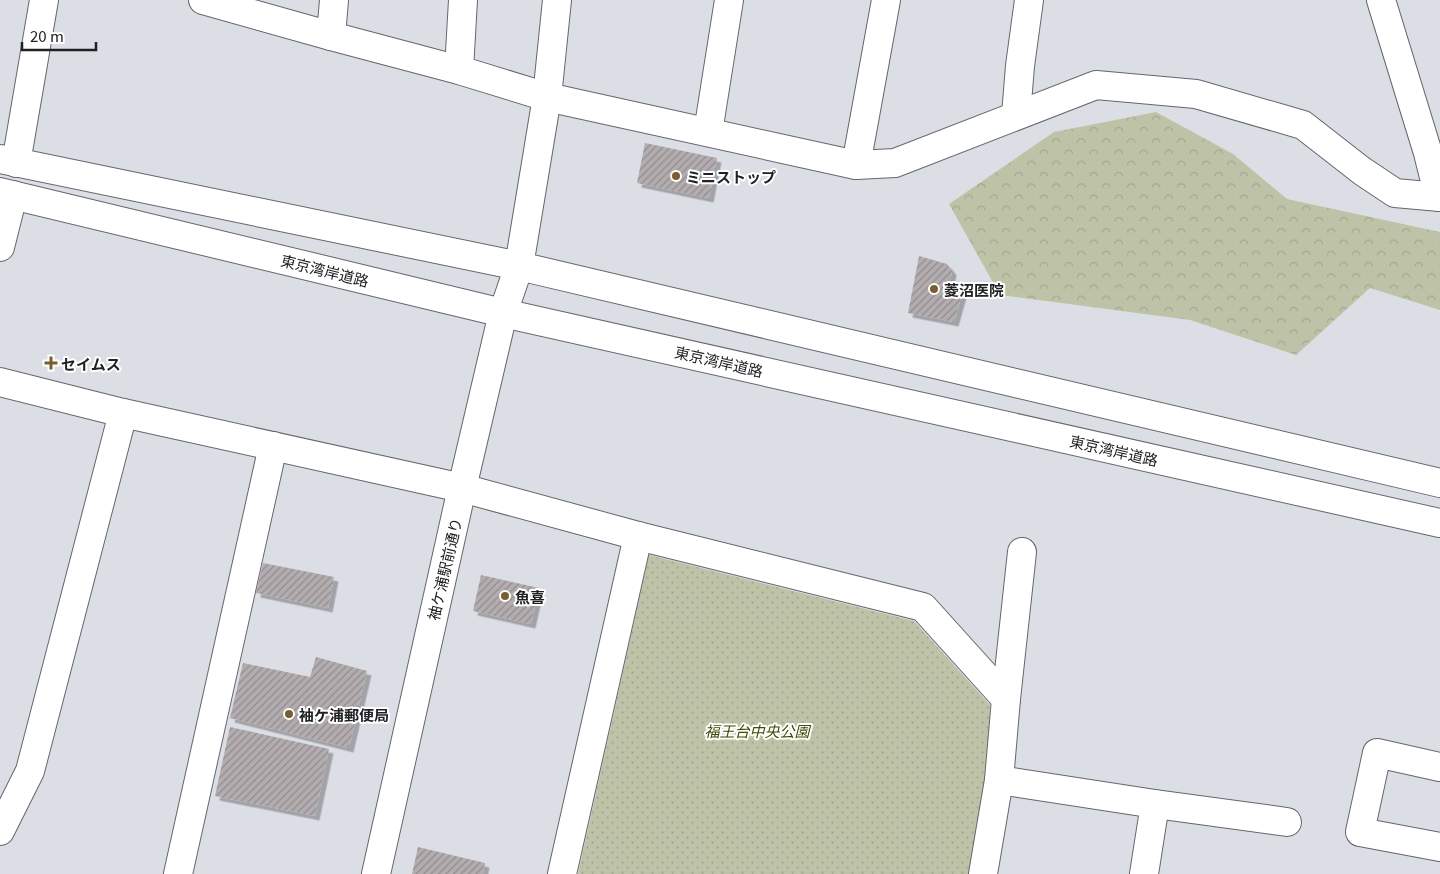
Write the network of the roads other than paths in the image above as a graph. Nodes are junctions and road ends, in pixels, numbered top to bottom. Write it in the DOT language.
graph roads {
  1 [pos="44,0"];
  2 [pos="203,0"];
  3 [pos="334,0"];
  4 [pos="463,0"];
  5 [pos="557,0"];
  6 [pos="729,0"];
  7 [pos="886,0"];
  8 [pos="1029,0"];
  9 [pos="1382,0"];
  10 [pos="331,36"];
  11 [pos="460,70"];
  12 [pos="548,97"];
  13 [pos="1016,115"];
  14 [pos="708,132"];
  15 [pos="8,161"];
  16 [pos="856,165"];
  17 [pos="6,193"];
  18 [pos="1439,197"];
  19 [pos="0,247"];
  20 [pos="519,266"];
  21 [pos="503,313"];
  22 [pos="0,382"];
  23 [pos="123,413"];
  24 [pos="272,446"];
  25 [pos="1440,483"];
  26 [pos="462,488"];
  27 [pos="1440,524"];
  28 [pos="638,536"];
  29 [pos="1022,552"];
  30 [pos="1006,699"];
  31 [pos="1440,767"];
  32 [pos="999,780"];
  33 [pos="1155,804"];
  34 [pos="1287,822"];
  35 [pos="0,831"];
  36 [pos="1440,847"];
  37 [pos="178,874"];
  38 [pos="376,874"];
  39 [pos="562,874"];
  40 [pos="983,874"];
  41 [pos="1144,874"];
  1 -- 15 [label="main road"];
  2 -- 10 [label="main road"];
  3 -- 10 [label="main road"];
  4 -- 11 [label="main road"];
  5 -- 12 [label="main road, 袖ケ浦駅前通り"];
  6 -- 14 [label="main road"];
  7 -- 16 [label="main road"];
  8 -- 13 [label="main road"];
  9 -- 18 [label="main road"];
  10 -- 11 [label="main road"];
  11 -- 12 [label="main road"];
  12 -- 14 [label="main road"];
  12 -- 20 [label="main road, 袖ケ浦駅前通り"];
  13 -- 16 [label="main road"];
  13 -- 18 [label="main road"];
  14 -- 16 [label="main road"];
  15 -- 20 [label="main road"];
  17 -- 19 [label="main road"];
  17 -- 21 [label="main road, 東京湾岸道路"];
  20 -- 21 [label="main road, 袖ケ浦駅前通り"];
  20 -- 25 [label="main road"];
  21 -- 26 [label="main road, 袖ケ浦駅前通り"];
  21 -- 27 [label="main road, 東京湾岸道路"];
  22 -- 23 [label="main road"];
  23 -- 24 [label="main road"];
  23 -- 35 [label="main road"];
  24 -- 26 [label="main road"];
  24 -- 37 [label="main road"];
  26 -- 28 [label="main road"];
  26 -- 38 [label="main road, 袖ケ浦駅前通り"];
  28 -- 30 [label="main road"];
  28 -- 39 [label="main road"];
  29 -- 30 [label="main road"];
  30 -- 32 [label="main road"];
  31 -- 36 [label="main road"];
  32 -- 33 [label="main road"];
  32 -- 40 [label="main road"];
  33 -- 34 [label="main road"];
  33 -- 41 [label="main road"];
}
